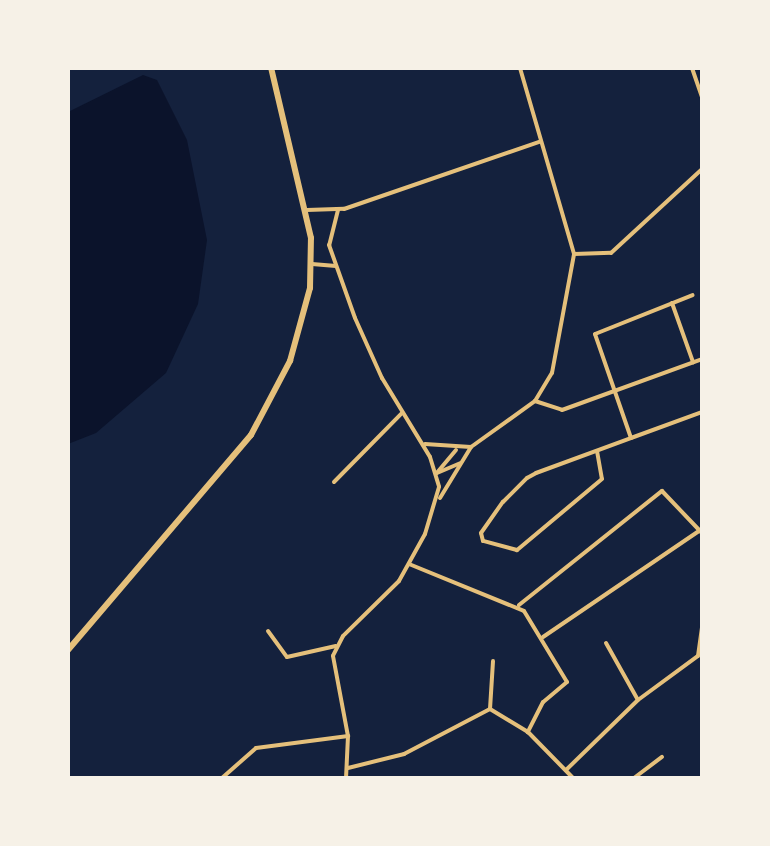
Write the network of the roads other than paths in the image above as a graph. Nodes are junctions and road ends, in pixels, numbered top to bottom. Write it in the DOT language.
graph roads {
  1 [pos="272,68"];
  2 [pos="520,68"];
  3 [pos="692,68"];
  4 [pos="702,97"];
  5 [pos="542,141"];
  6 [pos="702,169"];
  7 [pos="307,210"];
  8 [pos="338,210"];
  9 [pos="574,254"];
  10 [pos="312,264"];
  11 [pos="336,266"];
  12 [pos="694,295"];
  13 [pos="672,303"];
  14 [pos="702,358"];
  15 [pos="693,362"];
  16 [pos="614,391"];
  17 [pos="535,401"];
  18 [pos="702,412"];
  19 [pos="402,413"];
  20 [pos="631,438"];
  21 [pos="422,443"];
  22 [pos="471,447"];
  23 [pos="456,450"];
  24 [pos="597,451"];
  25 [pos="460,462"];
  26 [pos="438,473"];
  27 [pos="334,482"];
  28 [pos="438,502"];
  29 [pos="701,532"];
  30 [pos="409,564"];
  31 [pos="519,605"];
  32 [pos="702,627"];
  33 [pos="268,631"];
  34 [pos="543,637"];
  35 [pos="606,643"];
  36 [pos="336,646"];
  37 [pos="68,650"];
  38 [pos="493,661"];
  39 [pos="638,700"];
  40 [pos="490,709"];
  41 [pos="528,732"];
  42 [pos="348,736"];
  43 [pos="662,757"];
  44 [pos="348,768"];
  45 [pos="566,770"];
  46 [pos="222,778"];
  47 [pos="346,778"];
  48 [pos="573,778"];
  49 [pos="634,778"];
  1 -- 7 [label="main road"];
  2 -- 5 [label="street"];
  3 -- 4 [label="street"];
  5 -- 8 [label="street"];
  5 -- 9 [label="street"];
  6 -- 9 [label="street"];
  7 -- 8 [label="street"];
  7 -- 10 [label="main road"];
  8 -- 11 [label="street"];
  9 -- 17 [label="street"];
  10 -- 11 [label="street"];
  10 -- 37 [label="main road"];
  11 -- 19 [label="street"];
  12 -- 13 [label="street"];
  13 -- 15 [label="street"];
  13 -- 16 [label="street"];
  14 -- 15 [label="street"];
  15 -- 16 [label="street"];
  16 -- 17 [label="street"];
  16 -- 20 [label="street"];
  17 -- 22 [label="street"];
  18 -- 20 [label="street"];
  19 -- 21 [label="street"];
  19 -- 27 [label="street"];
  20 -- 24 [label="street"];
  21 -- 23 [label="street"];
  21 -- 26 [label="street"];
  22 -- 23 [label="street"];
  22 -- 25 [label="street"];
  23 -- 26 [label="street"];
  24 -- 24 [label="street"];
  25 -- 26 [label="street"];
  25 -- 28 [label="street"];
  26 -- 28 [label="street"];
  28 -- 30 [label="street"];
  29 -- 31 [label="street"];
  29 -- 34 [label="street"];
  30 -- 31 [label="street"];
  30 -- 36 [label="street"];
  31 -- 34 [label="street"];
  32 -- 39 [label="street"];
  33 -- 36 [label="street"];
  34 -- 41 [label="street"];
  35 -- 39 [label="street"];
  36 -- 42 [label="street"];
  38 -- 40 [label="street"];
  39 -- 45 [label="street"];
  40 -- 41 [label="street"];
  40 -- 44 [label="street"];
  41 -- 45 [label="street"];
  42 -- 44 [label="street"];
  42 -- 46 [label="street"];
  43 -- 49 [label="street"];
  44 -- 47 [label="street"];
  45 -- 48 [label="street"];
}
